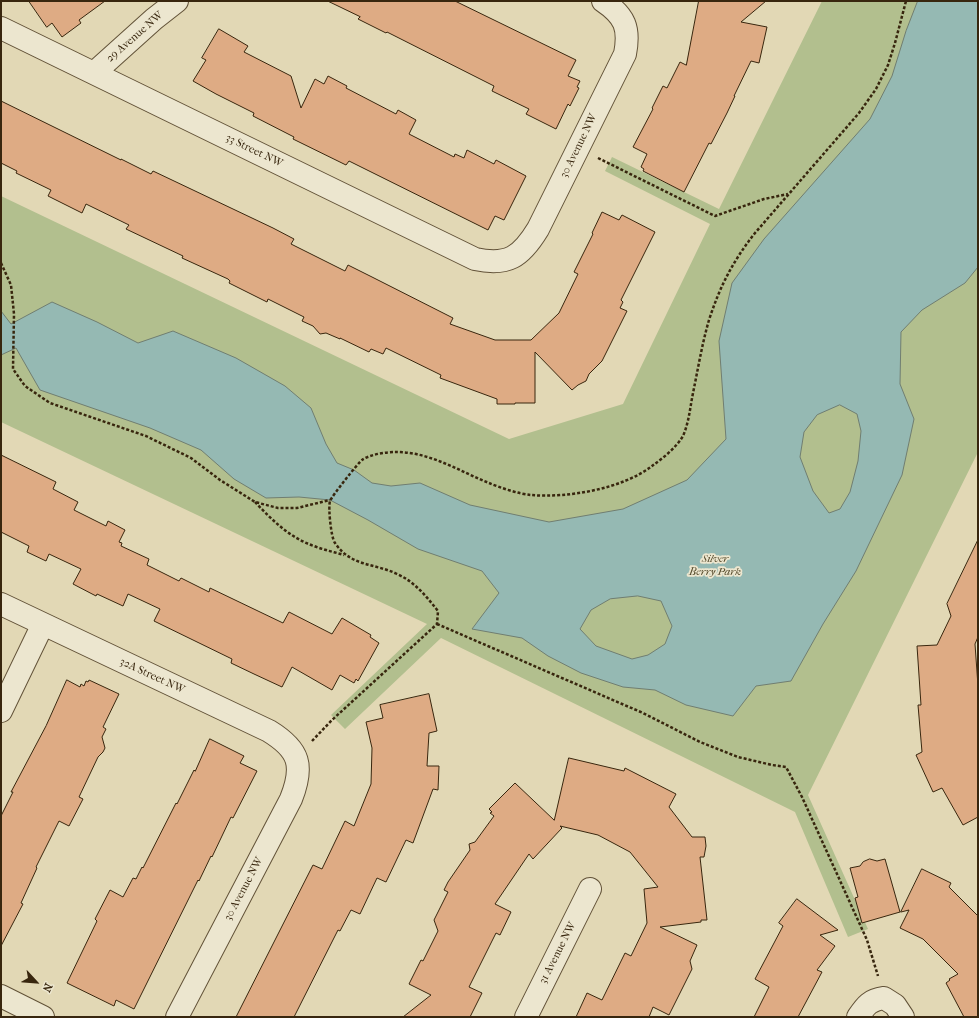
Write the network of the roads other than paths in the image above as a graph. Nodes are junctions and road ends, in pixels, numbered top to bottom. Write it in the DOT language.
graph roads {
  1 [pos="177,1"];
  2 [pos="603,1"];
  3 [pos="1,28"];
  4 [pos="94,73"];
  5 [pos="510,259"];
  6 [pos="1,604"];
  7 [pos="43,624"];
  8 [pos="1,711"];
  9 [pos="296,757"];
  10 [pos="590,889"];
  11 [pos="1,996"];
  12 [pos="43,1017"];
  13 [pos="178,1017"];
  14 [pos="526,1017"];
  15 [pos="858,1017"];
  16 [pos="903,1017"];
  1 -- 4 [label="street, 29 Avenue NW"];
  2 -- 5 [label="street, 30 Avenue NW"];
  3 -- 4 [label="street, 33 Street NW"];
  4 -- 5 [label="street, 33 Street NW"];
  6 -- 7 [label="street, 32A Street NW"];
  7 -- 8 [label="street"];
  7 -- 9 [label="street, 32A Street NW"];
  9 -- 13 [label="street, 30 Avenue NW"];
  10 -- 14 [label="street, 31 Avenue NW"];
  11 -- 12 [label="street"];
  15 -- 16 [label="street"];
}
